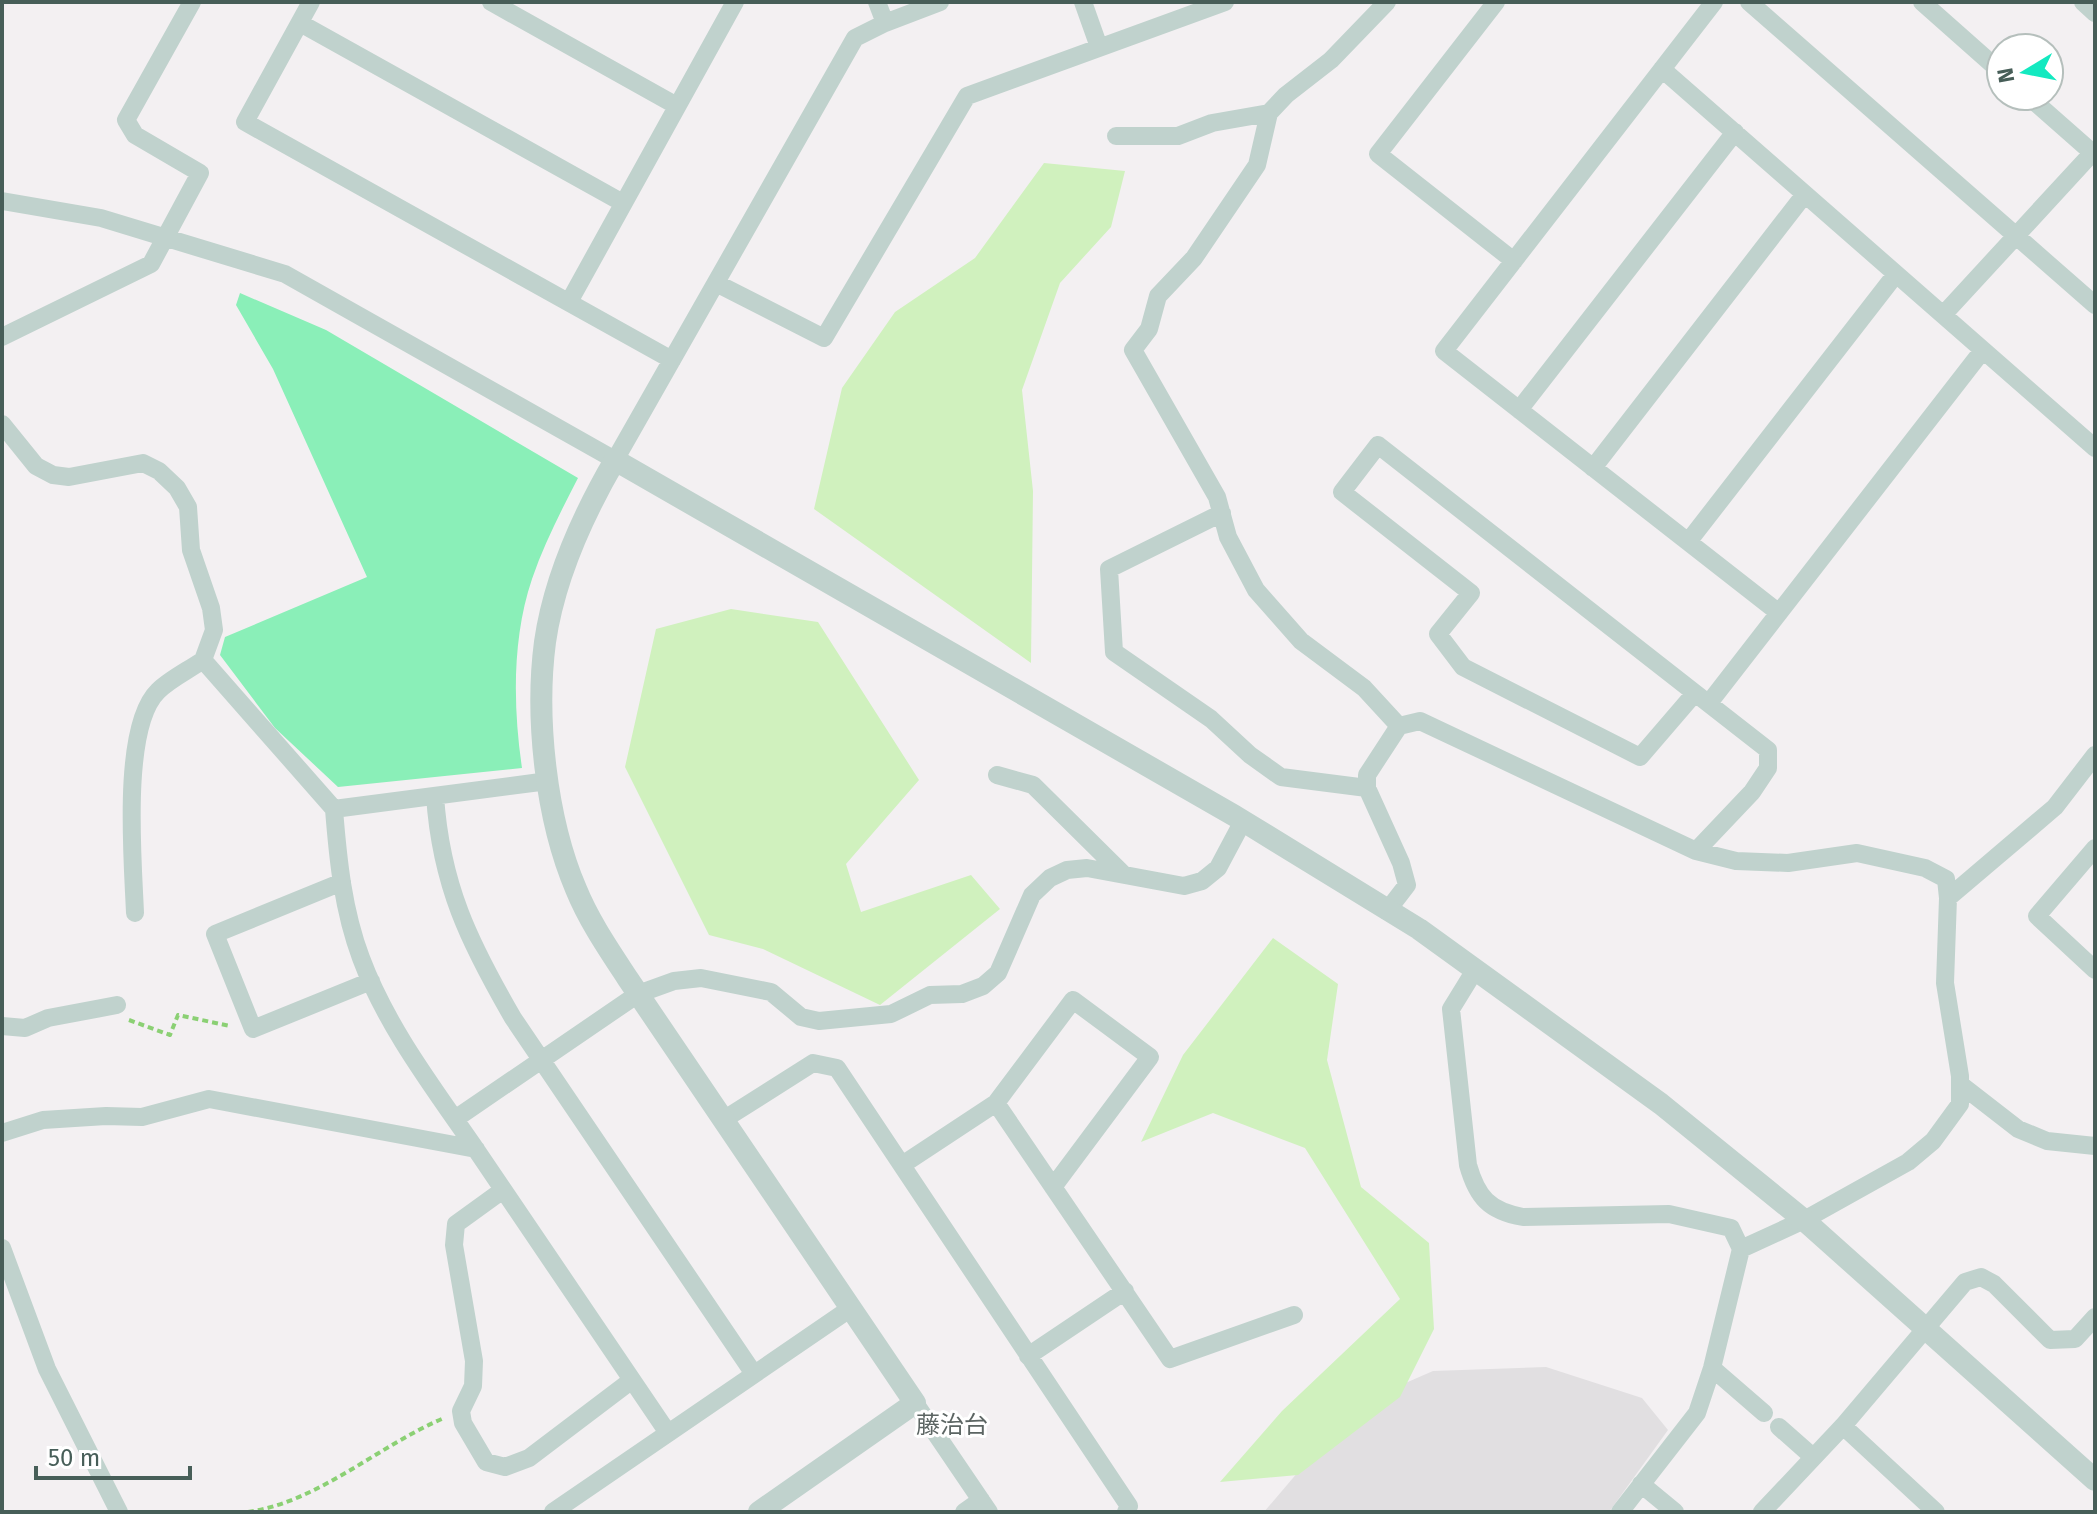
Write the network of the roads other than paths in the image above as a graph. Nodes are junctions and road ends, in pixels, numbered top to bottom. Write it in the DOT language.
graph roads {
  1 [pos="192,2"];
  2 [pos="311,2"];
  3 [pos="877,2"];
  4 [pos="940,2"];
  5 [pos="1083,2"];
  6 [pos="1225,2"];
  7 [pos="1387,2"];
  8 [pos="1496,2"];
  9 [pos="1714,2"];
  10 [pos="1749,2"];
  11 [pos="1922,2"];
  12 [pos="2083,2"];
  13 [pos="497,3"];
  14 [pos="728,4"];
  15 [pos="2095,13"];
  16 [pos="300,23"];
  17 [pos="885,23"];
  18 [pos="1099,47"];
  19 [pos="1985,58"];
  20 [pos="1662,69"];
  21 [pos="677,106"];
  22 [pos="2047,112"];
  23 [pos="1269,113"];
  24 [pos="1735,132"];
  25 [pos="1116,136"];
  26 [pos="2094,152"];
  27 [pos="1805,194"];
  28 [pos="2,201"];
  29 [pos="623,203"];
  30 [pos="2016,236"];
  31 [pos="165,237"];
  32 [pos="1514,261"];
  33 [pos="1896,274"];
  34 [pos="716,283"];
  35 [pos="569,302"];
  36 [pos="2095,305"];
  37 [pos="1943,315"];
  38 [pos="2,337"];
  39 [pos="1983,350"];
  40 [pos="672,360"];
  41 [pos="1519,410"];
  42 [pos="2,424"];
  43 [pos="2095,448"];
  44 [pos="615,460"];
  45 [pos="1593,468"];
  46 [pos="1222,513"];
  47 [pos="1688,542"];
  48 [pos="1779,613"];
  49 [pos="203,660"];
  50 [pos="1702,698"];
  51 [pos="1399,726"];
  52 [pos="2095,755"];
  53 [pos="997,775"];
  54 [pos="548,781"];
  55 [pos="1367,788"];
  56 [pos="435,796"];
  57 [pos="334,809"];
  58 [pos="1243,821"];
  59 [pos="2095,848"];
  60 [pos="1696,851"];
  61 [pos="1123,874"];
  62 [pos="342,882"];
  63 [pos="1948,898"];
  64 [pos="1387,911"];
  65 [pos="135,913"];
  66 [pos="1475,970"];
  67 [pos="2095,970"];
  68 [pos="371,981"];
  69 [pos="638,994"];
  70 [pos="117,1005"];
  71 [pos="2,1026"];
  72 [pos="541,1060"];
  73 [pos="1960,1084"];
  74 [pos="996,1103"];
  75 [pos="455,1119"];
  76 [pos="723,1120"];
  77 [pos="2,1133"];
  78 [pos="2095,1146"];
  79 [pos="476,1149"];
  80 [pos="902,1165"];
  81 [pos="1053,1187"];
  82 [pos="503,1190"];
  83 [pos="1804,1220"];
  84 [pos="2,1248"];
  85 [pos="1741,1249"];
  86 [pos="1125,1291"];
  87 [pos="851,1308"];
  88 [pos="1294,1315"];
  89 [pos="2095,1317"];
  90 [pos="1925,1329"];
  91 [pos="1028,1356"];
  92 [pos="1712,1368"];
  93 [pos="754,1374"];
  94 [pos="632,1380"];
  95 [pos="915,1403"];
  96 [pos="1764,1413"];
  97 [pos="1843,1426"];
  98 [pos="1779,1427"];
  99 [pos="668,1433"];
  100 [pos="1813,1457"];
  101 [pos="2095,1480"];
  102 [pos="1641,1484"];
  103 [pos="985,1506"];
  104 [pos="1930,1510"];
  105 [pos="119,1512"];
  106 [pos="553,1512"];
  107 [pos="759,1512"];
  108 [pos="964,1512"];
  109 [pos="1126,1512"];
  110 [pos="1620,1512"];
  111 [pos="1675,1512"];
  112 [pos="1762,1512"];
  1 -- 31 [label="street"];
  2 -- 16 [label="street"];
  3 -- 17 [label="street"];
  4 -- 17 [label="street"];
  5 -- 18 [label="street"];
  6 -- 18 [label="street"];
  7 -- 23 [label="street"];
  8 -- 32 [label="street"];
  9 -- 20 [label="street"];
  10 -- 30 [label="street"];
  11 -- 19 [label="street"];
  12 -- 15 [label="street"];
  13 -- 21 [label="street"];
  14 -- 21 [label="street"];
  16 -- 29 [label="street"];
  16 -- 35 [label="street"];
  17 -- 34 [label="street"];
  18 -- 34 [label="street"];
  20 -- 24 [label="street"];
  20 -- 32 [label="street"];
  21 -- 29 [label="street"];
  22 -- 26 [label="street"];
  23 -- 25 [label="street"];
  23 -- 46 [label="street"];
  24 -- 27 [label="street"];
  24 -- 41 [label="street"];
  26 -- 30 [label="street"];
  27 -- 33 [label="street"];
  27 -- 45 [label="street"];
  28 -- 31 [label="street"];
  29 -- 35 [label="street"];
  30 -- 36 [label="street"];
  30 -- 37 [label="street"];
  31 -- 38 [label="street"];
  31 -- 44 [label="street"];
  32 -- 41 [label="street"];
  33 -- 37 [label="street"];
  33 -- 47 [label="street"];
  34 -- 40 [label="street"];
  35 -- 40 [label="street"];
  37 -- 39 [label="street"];
  39 -- 43 [label="street"];
  39 -- 48 [label="street"];
  40 -- 44 [label="street"];
  41 -- 45 [label="street"];
  42 -- 49 [label="street"];
  44 -- 54 [label="street"];
  44 -- 58 [label="street"];
  45 -- 47 [label="street"];
  46 -- 51 [label="street"];
  46 -- 55 [label="street"];
  47 -- 48 [label="street"];
  48 -- 50 [label="street"];
  49 -- 57 [label="street"];
  49 -- 65 [label="street"];
  50 -- 50 [label="street"];
  50 -- 60 [label="street"];
  51 -- 55 [label="street"];
  51 -- 60 [label="street"];
  52 -- 63 [label="street"];
  53 -- 61 [label="street"];
  54 -- 56 [label="street"];
  54 -- 69 [label="street"];
  55 -- 64 [label="street"];
  56 -- 57 [label="street"];
  56 -- 72 [label="street"];
  57 -- 62 [label="street"];
  58 -- 61 [label="street"];
  58 -- 64 [label="street"];
  59 -- 67 [label="street"];
  60 -- 63 [label="street"];
  61 -- 69 [label="street"];
  62 -- 68 [label="street"];
  62 -- 68 [label="street"];
  63 -- 73 [label="street"];
  64 -- 66 [label="street"];
  66 -- 83 [label="street"];
  66 -- 85 [label="street"];
  68 -- 75 [label="street"];
  69 -- 72 [label="street"];
  69 -- 76 [label="street"];
  70 -- 71 [label="street"];
  72 -- 75 [label="street"];
  72 -- 93 [label="street"];
  73 -- 78 [label="street"];
  73 -- 83 [label="street"];
  74 -- 80 [label="street"];
  74 -- 81 [label="street"];
  74 -- 81 [label="street"];
  75 -- 79 [label="street"];
  76 -- 80 [label="street"];
  76 -- 87 [label="street"];
  77 -- 79 [label="street"];
  79 -- 82 [label="street"];
  80 -- 91 [label="street"];
  81 -- 86 [label="street"];
  82 -- 94 [label="street"];
  82 -- 94 [label="street"];
  83 -- 85 [label="street"];
  83 -- 90 [label="street"];
  84 -- 105 [label="street"];
  85 -- 92 [label="street"];
  86 -- 88 [label="street"];
  86 -- 91 [label="street"];
  87 -- 93 [label="street"];
  87 -- 95 [label="street"];
  89 -- 90 [label="street"];
  90 -- 97 [label="street"];
  90 -- 101 [label="street"];
  91 -- 109 [label="street"];
  92 -- 96 [label="street"];
  92 -- 102 [label="street"];
  93 -- 99 [label="street"];
  94 -- 99 [label="street"];
  95 -- 103 [label="street"];
  95 -- 107 [label="street"];
  97 -- 100 [label="street"];
  97 -- 104 [label="street"];
  98 -- 100 [label="street"];
  99 -- 106 [label="street"];
  100 -- 112 [label="street"];
  102 -- 110 [label="street"];
  102 -- 111 [label="street"];
  103 -- 108 [label="street"];
}
